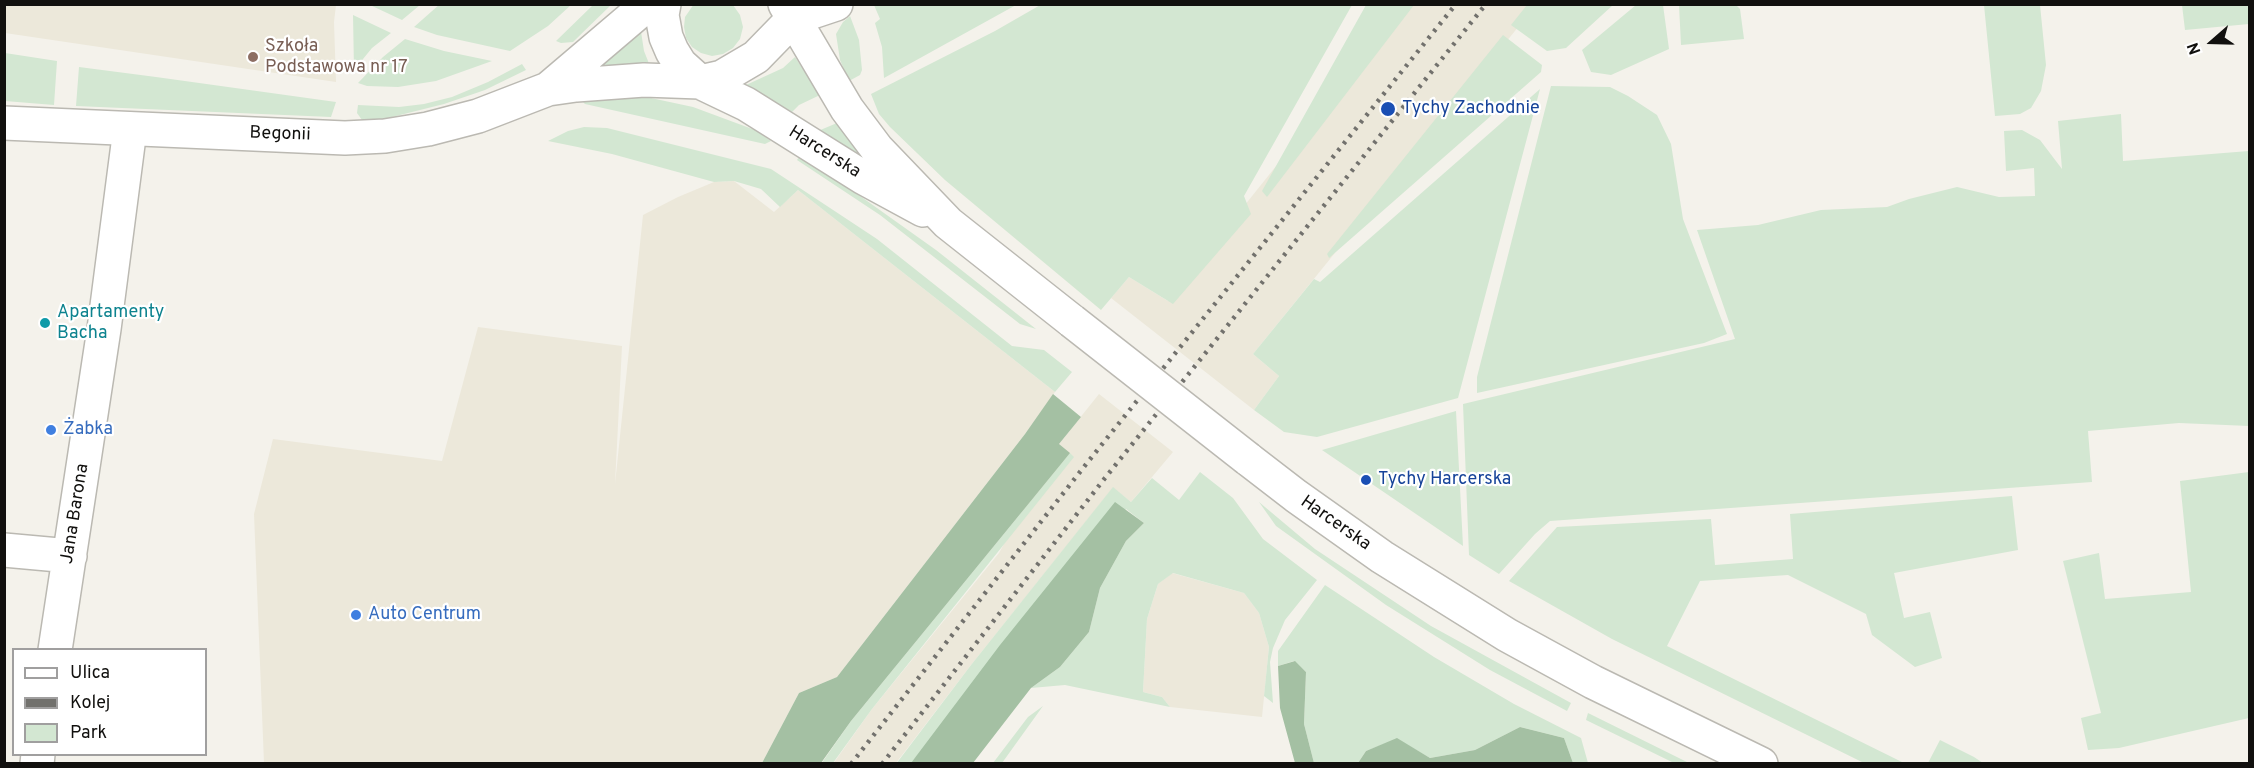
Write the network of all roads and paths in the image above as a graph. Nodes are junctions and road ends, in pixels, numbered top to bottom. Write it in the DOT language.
graph roads {
  1 [pos="648,4"];
  2 [pos="664,4"];
  3 [pos="836,4"];
  4 [pos="790,11"];
  5 [pos="700,82"];
  6 [pos="548,89"];
  7 [pos="4,123"];
  8 [pos="130,129"];
  9 [pos="948,223"];
  10 [pos="4,550"];
  11 [pos="70,556"];
  12 [pos="55,648"];
  13 [pos="1761,764"];
  1 -- 6 [label="street, Begonii"];
  2 -- 5 [label="street"];
  3 -- 4 [label="street"];
  4 -- 5 [label="street"];
  4 -- 9 [label="street, Harcerska"];
  5 -- 6 [label="street, Begonii"];
  5 -- 9 [label="street, Harcerska"];
  6 -- 8 [label="street, Begonii"];
  7 -- 8 [label="street, Begonii"];
  8 -- 11 [label="street, Jana Barona"];
  9 -- 13 [label="street, Harcerska, bridge"];
  10 -- 11 [label="street"];
  11 -- 12 [label="street, Jana Barona"];
}
